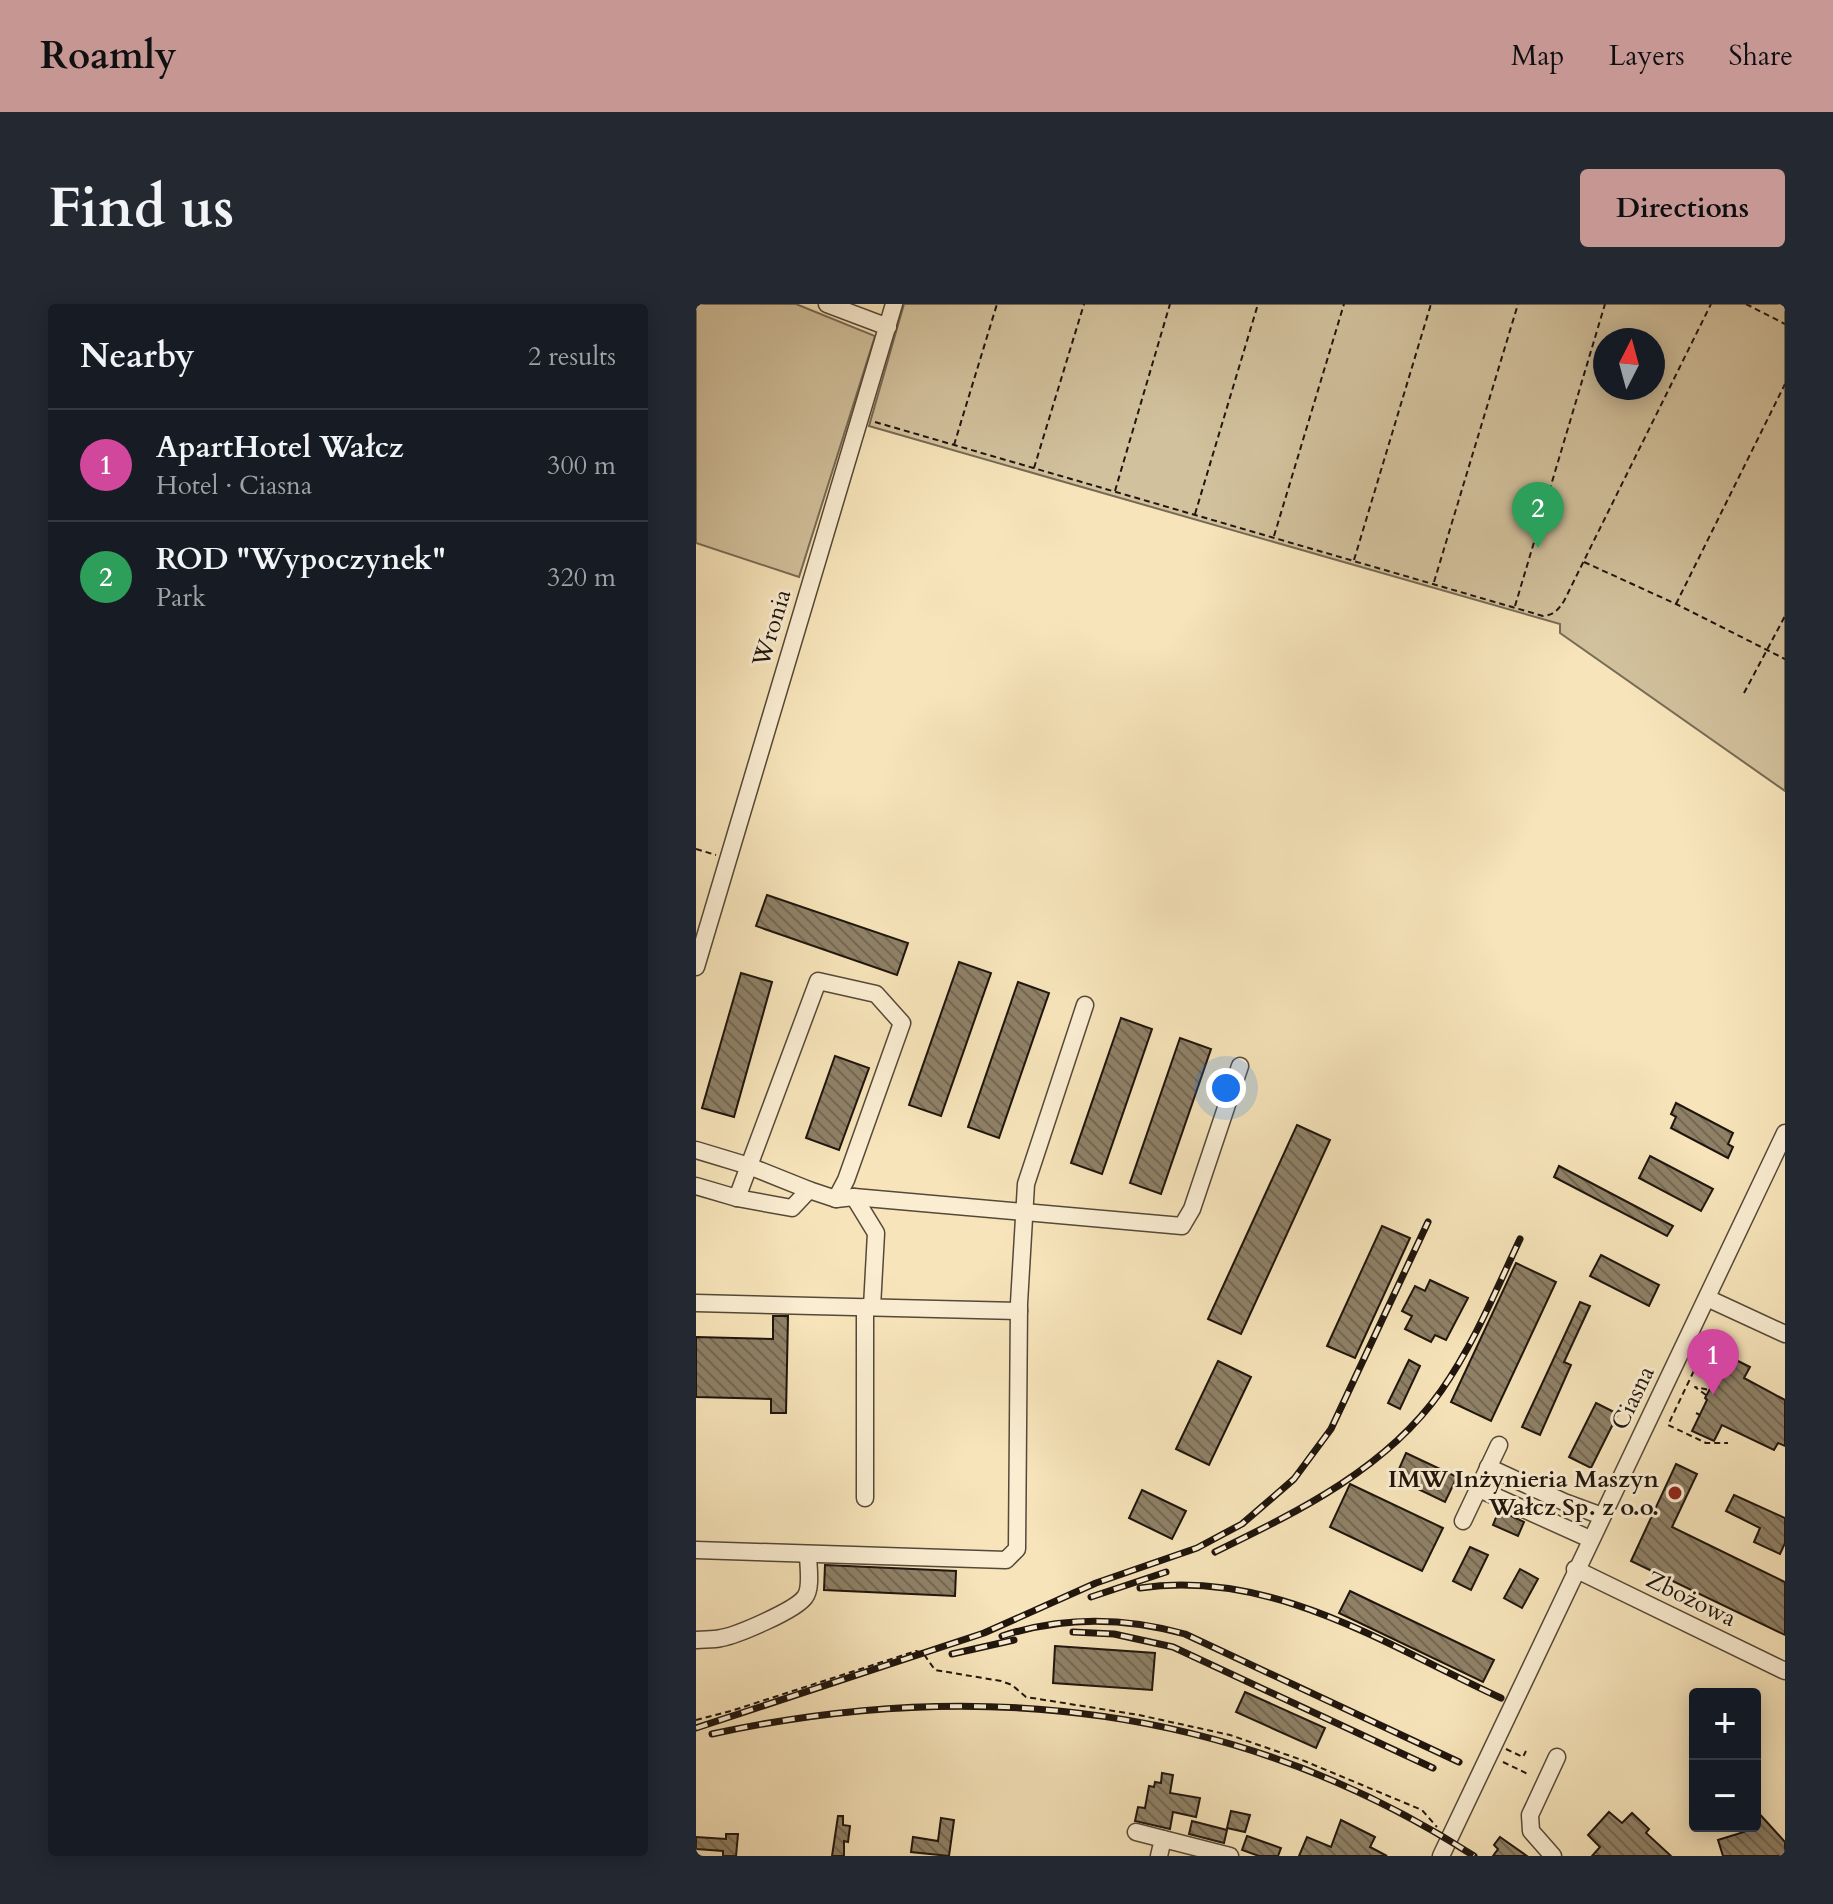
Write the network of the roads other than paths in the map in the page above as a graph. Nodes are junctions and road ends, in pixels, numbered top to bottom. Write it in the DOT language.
graph roads {
  1 [pos="827,304"];
  2 [pos="894,304"];
  3 [pos="888,327"];
  4 [pos="696,967"];
  5 [pos="1085,1005"];
  6 [pos="1240,1066"];
  7 [pos="1785,1133"];
  8 [pos="696,1150"];
  9 [pos="749,1166"];
  10 [pos="696,1186"];
  11 [pos="809,1190"];
  12 [pos="854,1197"];
  13 [pos="737,1198"];
  14 [pos="836,1199"];
  15 [pos="1023,1212"];
  16 [pos="1707,1298"];
  17 [pos="696,1303"];
  18 [pos="868,1307"];
  19 [pos="1019,1311"];
  20 [pos="1785,1334"];
  21 [pos="1499,1445"];
  22 [pos="1488,1467"];
  23 [pos="1479,1489"];
  24 [pos="865,1498"];
  25 [pos="1602,1516"];
  26 [pos="1463,1521"];
  27 [pos="1590,1539"];
  28 [pos="696,1550"];
  29 [pos="808,1554"];
  30 [pos="1575,1569"];
  31 [pos="696,1640"];
  32 [pos="1785,1671"];
  33 [pos="1557,1757"];
  34 [pos="1136,1832"];
  35 [pos="1163,1839"];
  36 [pos="1159,1856"];
  37 [pos="1230,1856"];
  38 [pos="1441,1856"];
  39 [pos="1553,1856"];
  1 -- 3 [label="street"];
  2 -- 3 [label="street, Wronia"];
  3 -- 4 [label="street, Wronia"];
  5 -- 15 [label="street"];
  6 -- 15 [label="street"];
  7 -- 16 [label="street, Ciasna"];
  8 -- 9 [label="street"];
  9 -- 11 [label="street"];
  9 -- 13 [label="street"];
  9 -- 14 [label="street"];
  10 -- 13 [label="street"];
  11 -- 13 [label="street"];
  11 -- 14 [label="street"];
  12 -- 14 [label="street"];
  12 -- 15 [label="street"];
  12 -- 18 [label="street"];
  15 -- 19 [label="street"];
  16 -- 20 [label="street"];
  16 -- 25 [label="street, Ciasna"];
  17 -- 18 [label="street"];
  18 -- 19 [label="street"];
  18 -- 24 [label="street"];
  19 -- 29 [label="street"];
  21 -- 22 [label="street"];
  22 -- 23 [label="street"];
  22 -- 25 [label="street"];
  23 -- 26 [label="street"];
  23 -- 27 [label="street"];
  25 -- 27 [label="street, Ciasna"];
  27 -- 30 [label="street, Ciasna"];
  28 -- 29 [label="street"];
  29 -- 31 [label="street"];
  30 -- 32 [label="street, Zbożowa"];
  30 -- 38 [label="street, Ciasna"];
  33 -- 39 [label="street"];
  34 -- 35 [label="street"];
  35 -- 36 [label="street"];
  35 -- 37 [label="street"];
}
